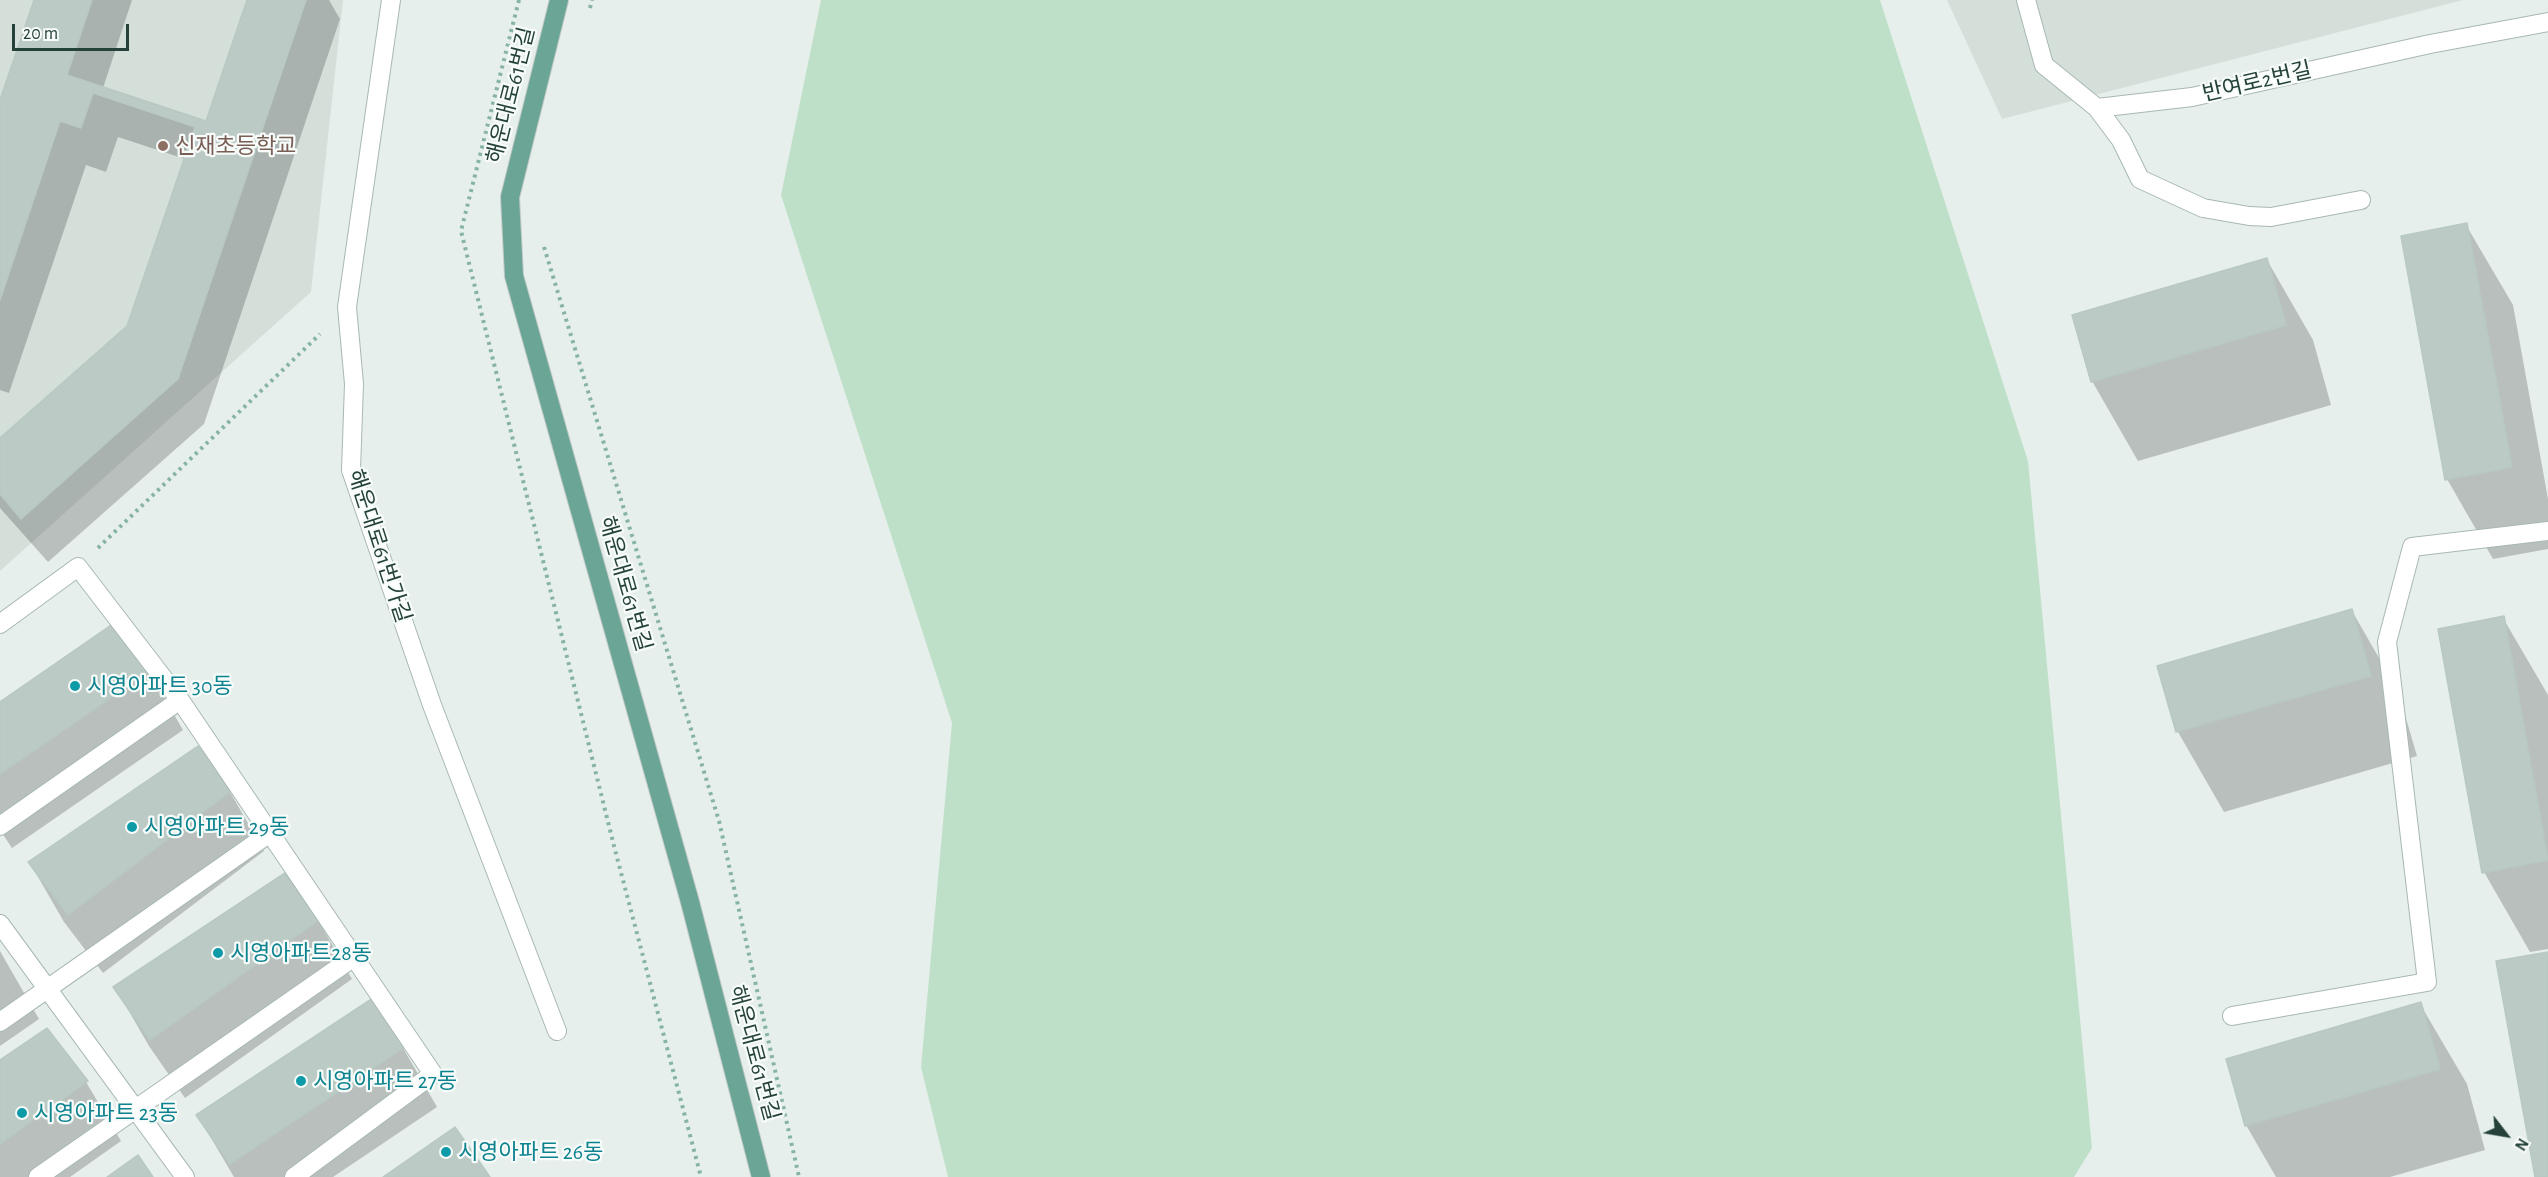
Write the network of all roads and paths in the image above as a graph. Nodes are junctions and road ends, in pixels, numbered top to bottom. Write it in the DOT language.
graph roads {
  1 [pos="392,0"];
  2 [pos="519,0"];
  3 [pos="559,0"];
  4 [pos="592,0"];
  5 [pos="2026,0"];
  6 [pos="589,11"];
  7 [pos="2548,22"];
  8 [pos="2097,108"];
  9 [pos="2361,200"];
  10 [pos="544,246"];
  11 [pos="347,308"];
  12 [pos="2548,531"];
  13 [pos="78,567"];
  14 [pos="0,624"];
  15 [pos="180,700"];
  16 [pos="0,826"];
  17 [pos="270,833"];
  18 [pos="0,924"];
  19 [pos="354,957"];
  20 [pos="48,989"];
  21 [pos="2232,1016"];
  22 [pos="0,1022"];
  23 [pos="557,1031"];
  24 [pos="135,1109"];
  25 [pos="38,1177"];
  26 [pos="185,1177"];
  27 [pos="294,1177"];
  28 [pos="701,1177"];
  29 [pos="761,1177"];
  30 [pos="799,1177"];
  1 -- 11 [label="street, 해운대로61번가길"];
  2 -- 28 [label="path"];
  3 -- 29 [label="main road, 해운대로61번길"];
  4 -- 6 [label="path"];
  5 -- 8 [label="street"];
  7 -- 8 [label="street, 반여로2번길"];
  8 -- 9 [label="street"];
  10 -- 30 [label="path"];
  11 -- 13 [label="path"];
  11 -- 23 [label="street, 해운대로61번가길"];
  12 -- 21 [label="street"];
  13 -- 14 [label="street"];
  13 -- 15 [label="street"];
  15 -- 16 [label="street"];
  15 -- 17 [label="street"];
  17 -- 19 [label="street"];
  17 -- 20 [label="street"];
  18 -- 20 [label="street"];
  19 -- 24 [label="street"];
  19 -- 27 [label="street"];
  20 -- 22 [label="street"];
  20 -- 24 [label="street"];
  24 -- 25 [label="street"];
  24 -- 26 [label="street"];
}
